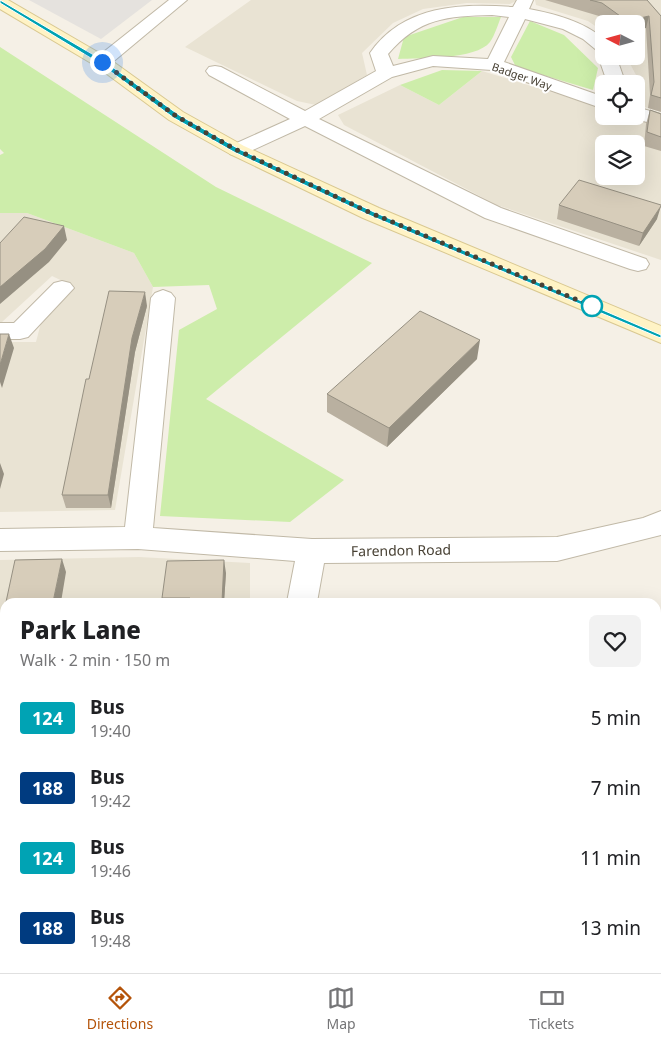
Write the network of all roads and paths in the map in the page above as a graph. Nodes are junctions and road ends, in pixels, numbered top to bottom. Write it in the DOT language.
graph roads {
  1 [pos="179,0"];
  2 [pos="0,2"];
  3 [pos="523,6"];
  4 [pos="595,42"];
  5 [pos="102,62"];
  6 [pos="494,65"];
  7 [pos="215,71"];
  8 [pos="386,72"];
  9 [pos="595,97"];
  10 [pos="645,116"];
  11 [pos="305,119"];
  12 [pos="661,120"];
  13 [pos="237,150"];
  14 [pos="638,264"];
  15 [pos="62,288"];
  16 [pos="164,298"];
  17 [pos="0,331"];
  18 [pos="661,335"];
  19 [pos="657,532"];
  20 [pos="138,538"];
  21 [pos="0,540"];
  22 [pos="312,551"];
  23 [pos="303,598"];
  1 -- 5 [label="street"];
  2 -- 5 [label="main road"];
  3 -- 4 [label="street"];
  3 -- 6 [label="street"];
  3 -- 8 [label="street"];
  5 -- 13 [label="main road"];
  6 -- 8 [label="street, Badger Way"];
  6 -- 9 [label="street, Badger Way"];
  7 -- 11 [label="street"];
  8 -- 11 [label="street, Badger Way"];
  10 -- 12 [label="street"];
  11 -- 13 [label="street, Badger Way"];
  11 -- 14 [label="street"];
  13 -- 18 [label="main road"];
  15 -- 17 [label="street"];
  16 -- 20 [label="street"];
  19 -- 22 [label="street, Farendon Road"];
  20 -- 21 [label="street, Farendon Road"];
  20 -- 22 [label="street, Farendon Road"];
  22 -- 23 [label="street"];
}
